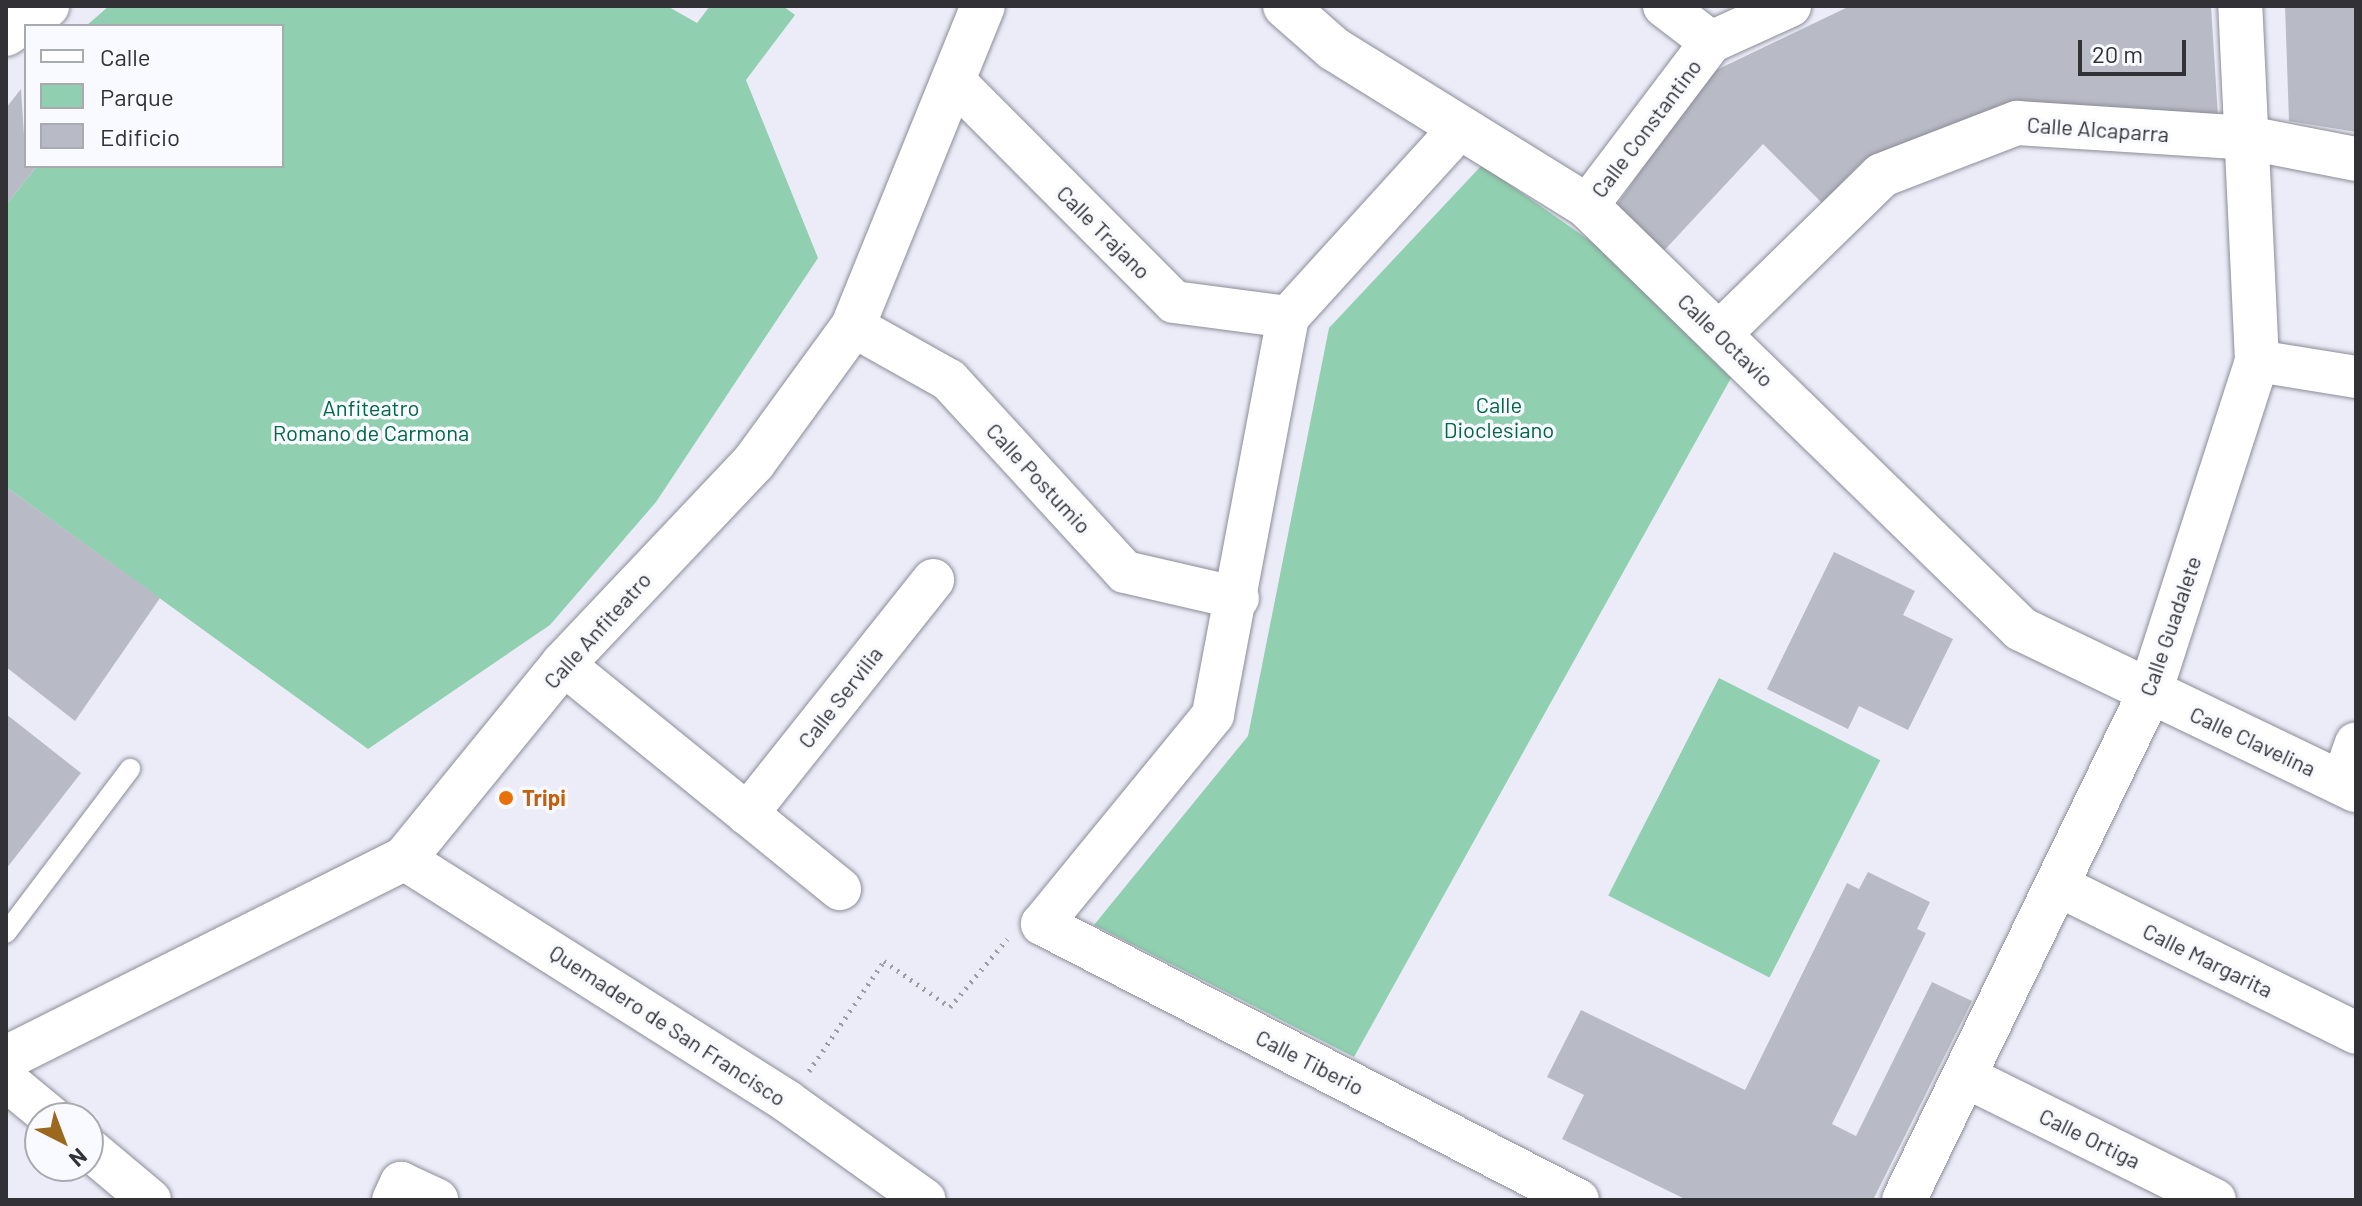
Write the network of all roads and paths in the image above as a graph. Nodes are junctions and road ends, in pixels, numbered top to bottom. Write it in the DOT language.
graph roads {
  1 [pos="47,6"];
  2 [pos="983,6"];
  3 [pos="1285,6"];
  4 [pos="1664,6"];
  5 [pos="1790,6"];
  6 [pos="2240,6"];
  7 [pos="6,34"];
  8 [pos="1711,42"];
  9 [pos="953,80"];
  10 [pos="1460,128"];
  11 [pos="2248,138"];
  12 [pos="2356,159"];
  13 [pos="1587,206"];
  14 [pos="1288,317"];
  15 [pos="853,326"];
  16 [pos="1720,333"];
  17 [pos="2257,361"];
  18 [pos="2356,377"];
  19 [pos="933,580"];
  20 [pos="1238,598"];
  21 [pos="563,664"];
  22 [pos="2150,692"];
  23 [pos="2356,743"];
  24 [pos="130,769"];
  25 [pos="2349,787"];
  26 [pos="747,814"];
  27 [pos="404,859"];
  28 [pos="2059,886"];
  29 [pos="840,889"];
  30 [pos="1042,924"];
  31 [pos="6,933"];
  32 [pos="2356,1033"];
  33 [pos="6,1058"];
  34 [pos="1964,1076"];
  35 [pos="6,1080"];
  36 [pos="33,1102"];
  37 [pos="788,1102"];
  38 [pos="104,1161"];
  39 [pos="150,1200"];
  40 [pos="393,1200"];
  41 [pos="437,1200"];
  42 [pos="925,1200"];
  43 [pos="1578,1200"];
  44 [pos="1904,1200"];
  45 [pos="2215,1200"];
  1 -- 7 [label="street"];
  2 -- 9 [label="street, Calle Anfiteatro"];
  3 -- 10 [label="street, Calle Octavio"];
  4 -- 8 [label="street"];
  5 -- 8 [label="street, Calle Constantino"];
  6 -- 11 [label="street, Calle Guadalete"];
  8 -- 13 [label="street, Calle Constantino"];
  9 -- 14 [label="street, Calle Trajano"];
  9 -- 15 [label="street, Calle Anfiteatro"];
  10 -- 13 [label="street, Calle Octavio"];
  10 -- 14 [label="street"];
  11 -- 12 [label="street, Calle Alcaparra"];
  11 -- 16 [label="street, Calle Alcaparra"];
  11 -- 17 [label="street, Calle Guadalete"];
  13 -- 16 [label="street, Calle Octavio"];
  14 -- 20 [label="street"];
  15 -- 20 [label="street, Calle Postumio"];
  15 -- 21 [label="street, Calle Anfiteatro"];
  16 -- 22 [label="street, Calle Octavio"];
  17 -- 18 [label="street"];
  17 -- 22 [label="street, Calle Guadalete"];
  19 -- 26 [label="street, Calle Servilia"];
  20 -- 30 [label="street"];
  21 -- 26 [label="street"];
  21 -- 27 [label="street, Calle Anfiteatro"];
  22 -- 25 [label="street, Calle Clavelina"];
  22 -- 28 [label="street, Calle Guadalete"];
  23 -- 25 [label="street"];
  24 -- 31 [label="lane"];
  26 -- 29 [label="street"];
  27 -- 33 [label="street, Calle Anfiteatro"];
  27 -- 37 [label="street, Quemadero de San Francisco"];
  28 -- 32 [label="street, Calle Margarita"];
  28 -- 34 [label="street, Calle Guadalete"];
  30 -- 37 [label="path"];
  30 -- 43 [label="street, Calle Tiberio"];
  34 -- 44 [label="street, Calle Guadalete"];
  34 -- 45 [label="street, Calle Ortiga"];
  35 -- 36 [label="street"];
  37 -- 42 [label="street, Quemadero de San Francisco"];
  38 -- 39 [label="street"];
  40 -- 41 [label="street"];
}
